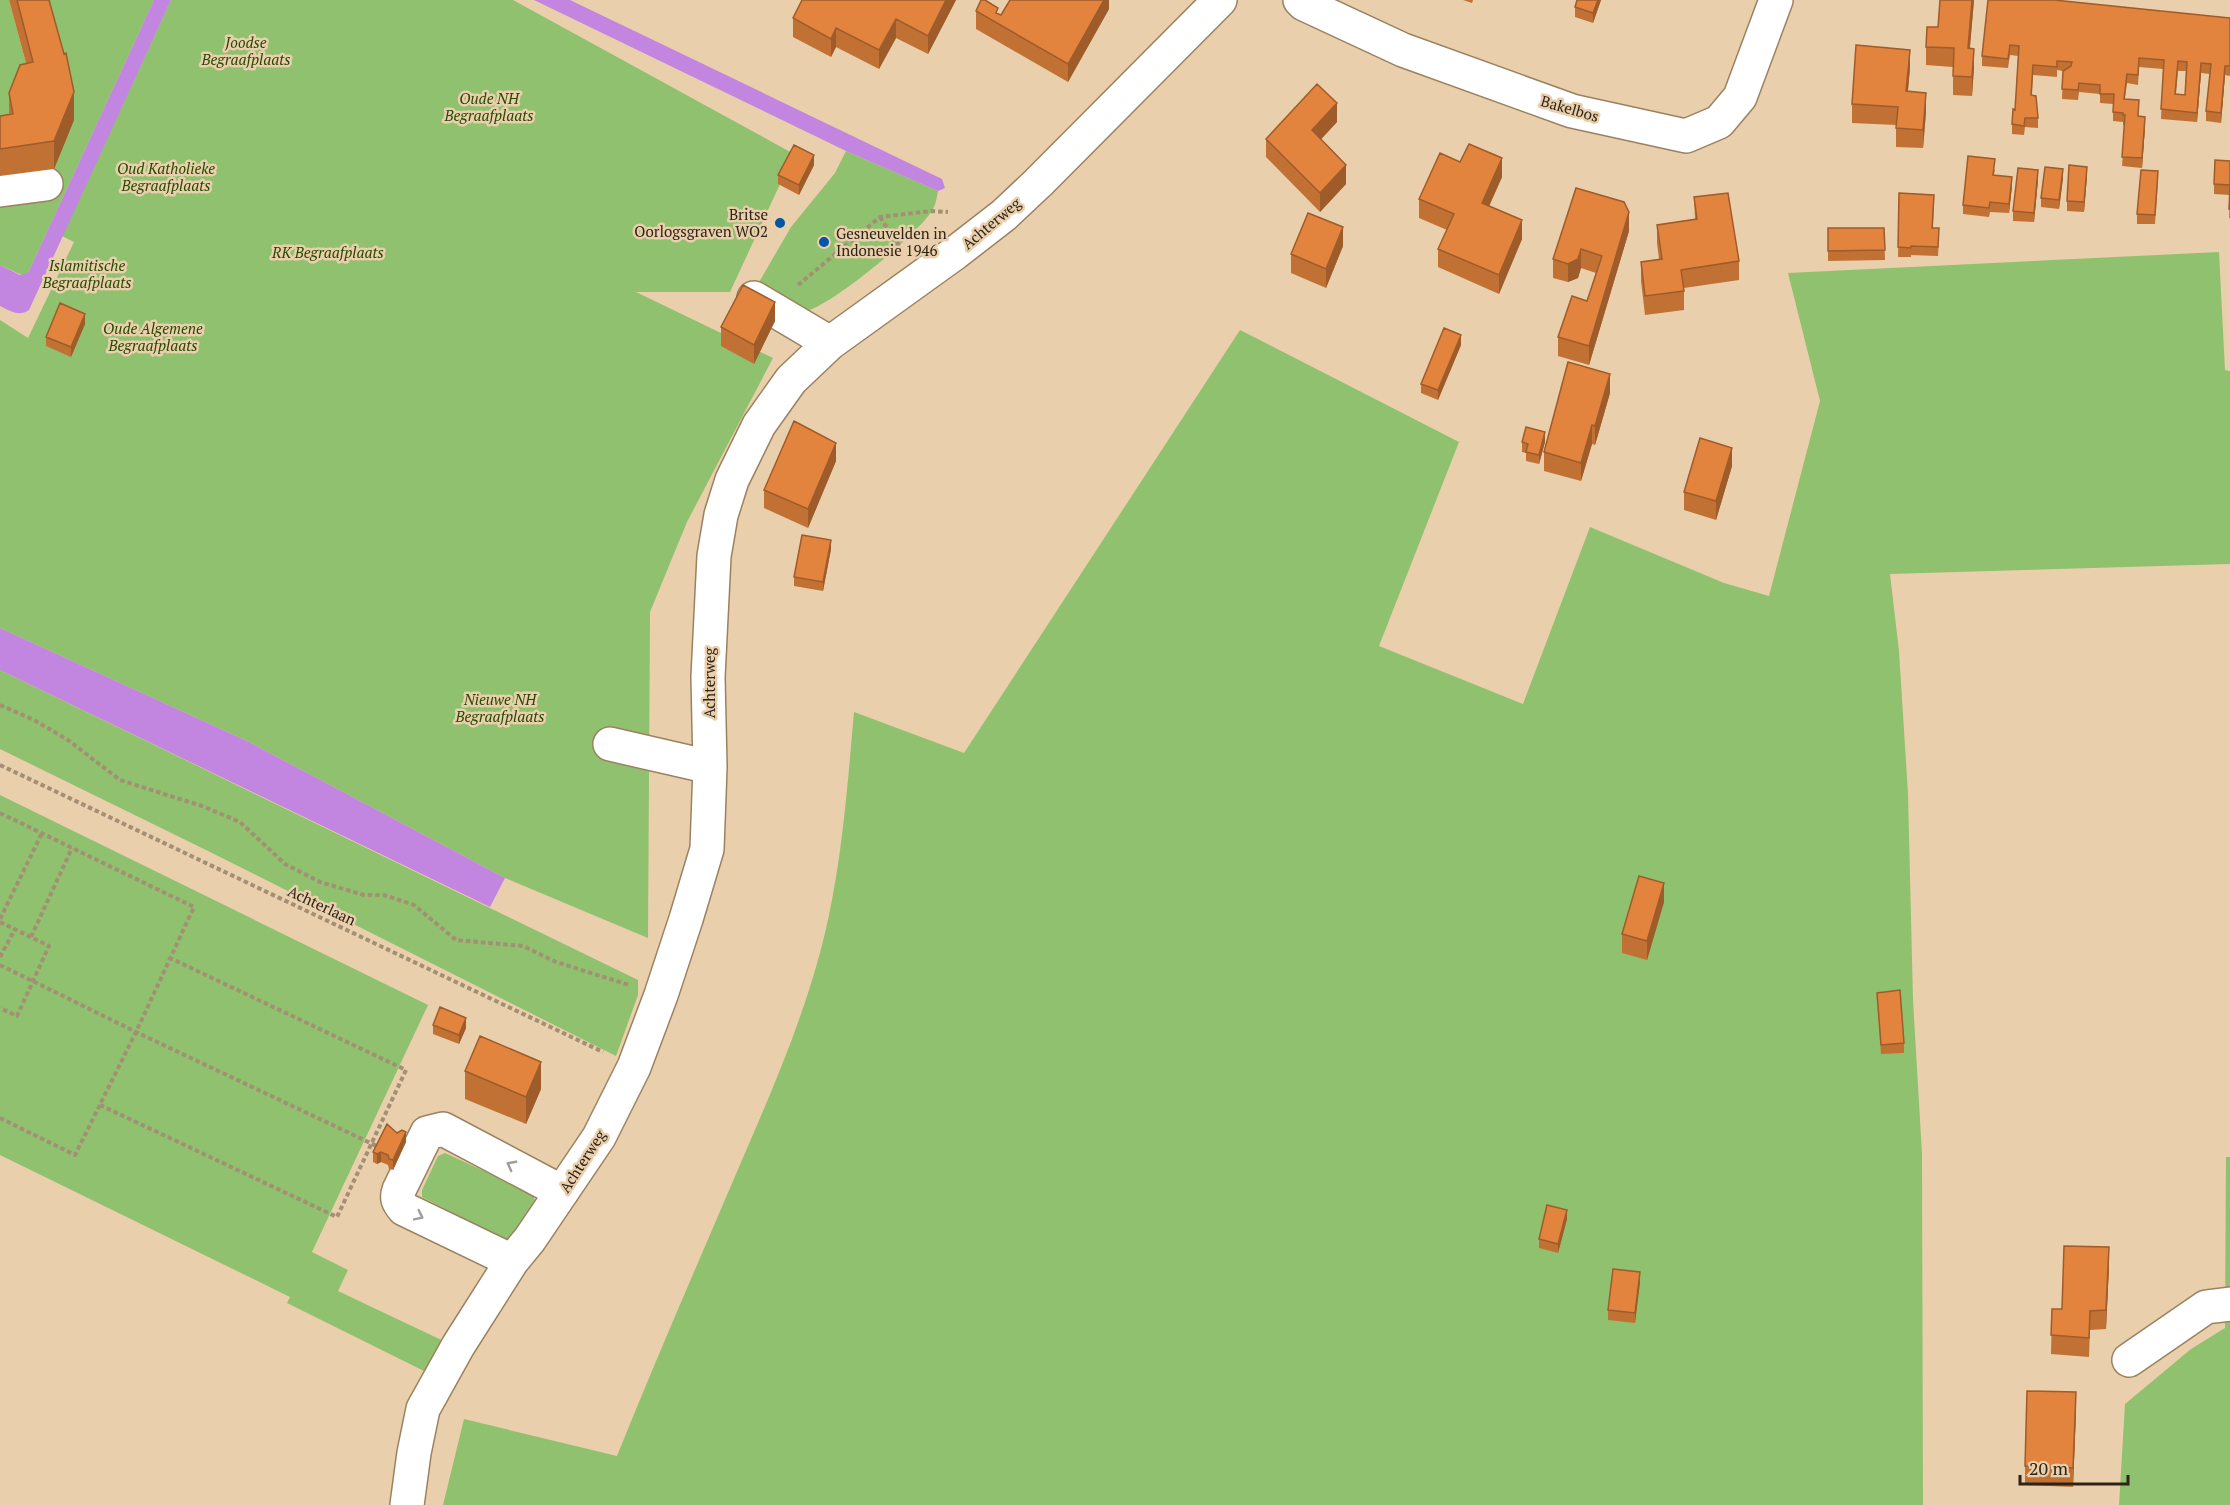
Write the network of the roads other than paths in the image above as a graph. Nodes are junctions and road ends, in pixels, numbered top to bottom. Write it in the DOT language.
graph roads {
  1 [pos="1220,0"];
  2 [pos="1300,0"];
  3 [pos="1776,0"];
  4 [pos="46,184"];
  5 [pos="0,190"];
  6 [pos="754,298"];
  7 [pos="830,343"];
  8 [pos="610,744"];
  9 [pos="710,767"];
  10 [pos="562,1192"];
  11 [pos="512,1261"];
  12 [pos="2230,1304"];
  13 [pos="2129,1360"];
  14 [pos="407,1505"];
  1 -- 7 [label="street, Achterweg"];
  2 -- 3 [label="street, Bakelbos"];
  4 -- 5 [label="street"];
  6 -- 7 [label="street"];
  7 -- 9 [label="street, Achterweg"];
  8 -- 9 [label="street"];
  9 -- 10 [label="street, Achterweg"];
  10 -- 11 [label="street, Achterweg"];
  10 -- 11 [label="street, one-way"];
  11 -- 14 [label="street, Achterweg"];
  12 -- 13 [label="street"];
}
